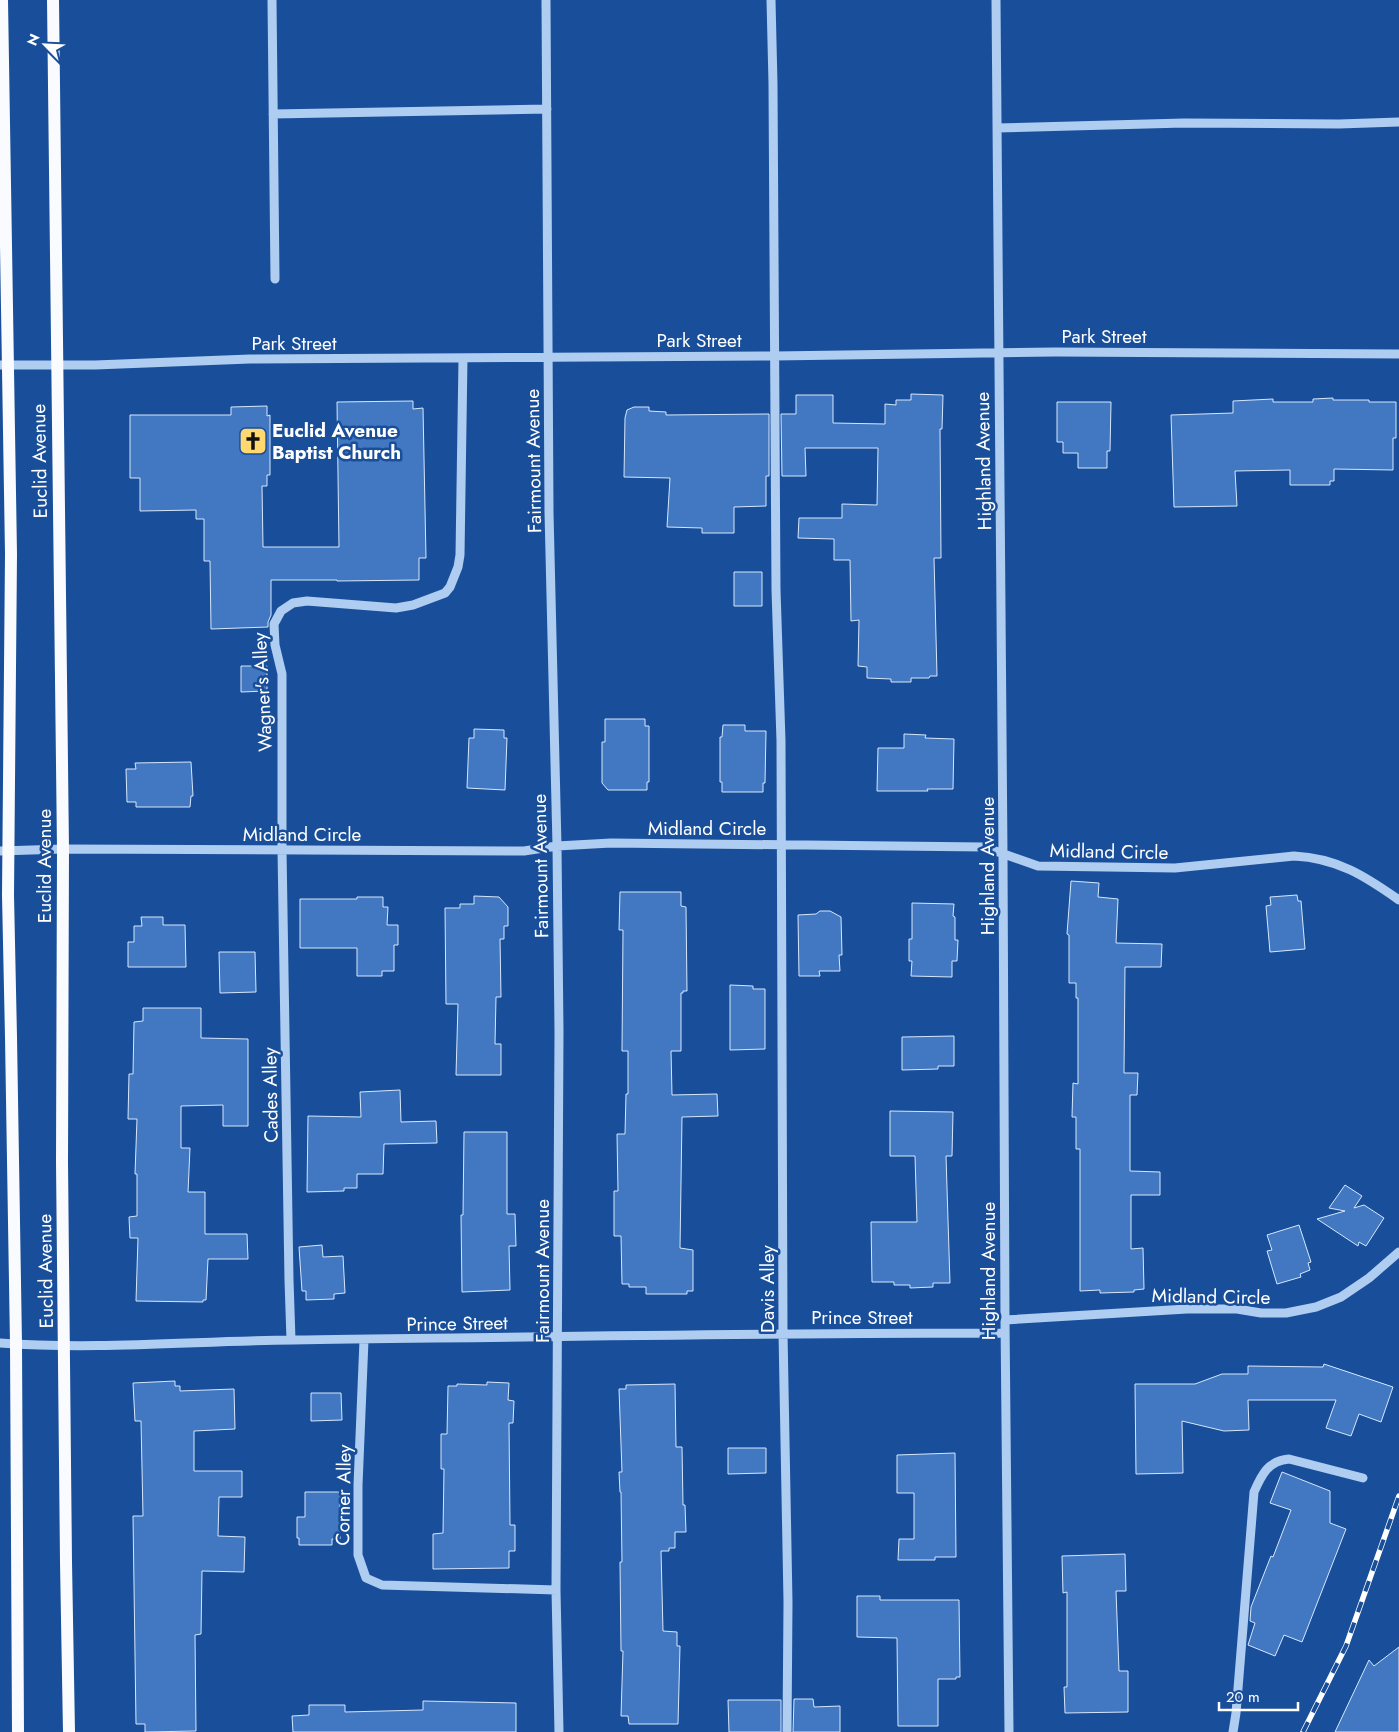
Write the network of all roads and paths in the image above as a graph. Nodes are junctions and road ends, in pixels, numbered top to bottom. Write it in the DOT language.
graph roads {
  1 [pos="2,0"];
  2 [pos="53,0"];
  3 [pos="272,0"];
  4 [pos="546,0"];
  5 [pos="771,0"];
  6 [pos="996,0"];
  7 [pos="547,109"];
  8 [pos="273,114"];
  9 [pos="1399,122"];
  10 [pos="997,128"];
  11 [pos="275,279"];
  12 [pos="999,354"];
  13 [pos="1399,354"];
  14 [pos="774,356"];
  15 [pos="548,357"];
  16 [pos="463,358"];
  17 [pos="4,365"];
  18 [pos="57,365"];
  19 [pos="781,845"];
  20 [pos="557,846"];
  21 [pos="63,849"];
  22 [pos="4,850"];
  23 [pos="282,850"];
  24 [pos="1003,854"];
  25 [pos="1399,900"];
  26 [pos="1399,1252"];
  27 [pos="1005,1320"];
  28 [pos="783,1333"];
  29 [pos="1005,1334"];
  30 [pos="558,1338"];
  31 [pos="291,1340"];
  32 [pos="364,1340"];
  33 [pos="0,1343"];
  34 [pos="16,1344"];
  35 [pos="65,1346"];
  36 [pos="1363,1478"];
  37 [pos="556,1590"];
  38 [pos="18,1732"];
  39 [pos="70,1732"];
  40 [pos="559,1732"];
  41 [pos="786,1732"];
  42 [pos="1009,1732"];
  43 [pos="1233,1732"];
  1 -- 17 [label="main road, Euclid Avenue"];
  2 -- 18 [label="main road, Euclid Avenue"];
  3 -- 8 [label="street"];
  4 -- 7 [label="street, Fairmount Avenue"];
  5 -- 14 [label="street, Davis Alley"];
  6 -- 10 [label="street, Highland Avenue"];
  7 -- 8 [label="street"];
  7 -- 15 [label="street, Fairmount Avenue"];
  8 -- 11 [label="street"];
  9 -- 10 [label="street"];
  10 -- 12 [label="street, Highland Avenue"];
  12 -- 13 [label="street, Park Street"];
  12 -- 14 [label="street, Park Street"];
  12 -- 24 [label="street, Highland Avenue"];
  14 -- 15 [label="street, Park Street"];
  14 -- 19 [label="street, Davis Alley"];
  15 -- 16 [label="street, Park Street"];
  15 -- 20 [label="street, Fairmount Avenue"];
  16 -- 18 [label="street, Park Street"];
  16 -- 23 [label="street, Wagner's Alley"];
  17 -- 18 [label="street, Park Street"];
  17 -- 22 [label="main road, Euclid Avenue"];
  18 -- 21 [label="main road, Euclid Avenue"];
  19 -- 20 [label="street, Midland Circle"];
  19 -- 24 [label="street, Midland Circle"];
  19 -- 28 [label="street, Davis Alley"];
  20 -- 23 [label="street, Midland Circle"];
  20 -- 30 [label="street, Fairmount Avenue"];
  21 -- 22 [label="street, Midland Circle"];
  21 -- 23 [label="street, Midland Circle"];
  21 -- 35 [label="main road, Euclid Avenue"];
  22 -- 34 [label="main road, Euclid Avenue"];
  23 -- 31 [label="street, Cades Alley"];
  24 -- 25 [label="street, Midland Circle"];
  24 -- 27 [label="street, Highland Avenue"];
  26 -- 27 [label="street, Midland Circle"];
  27 -- 29 [label="street, Highland Avenue"];
  28 -- 29 [label="street, Prince Street"];
  28 -- 30 [label="street, Prince Street"];
  28 -- 41 [label="street, Davis Alley"];
  29 -- 42 [label="street, Highland Avenue"];
  30 -- 32 [label="street, Prince Street"];
  30 -- 37 [label="street, Fairmount Avenue"];
  31 -- 32 [label="street, Prince Street"];
  31 -- 35 [label="street, Prince Street"];
  32 -- 37 [label="street, Corner Alley"];
  33 -- 34 [label="street, Prince Street"];
  34 -- 35 [label="street, Prince Street"];
  34 -- 38 [label="main road, Euclid Avenue"];
  35 -- 39 [label="main road, Euclid Avenue"];
  36 -- 43 [label="street"];
  37 -- 40 [label="street, Fairmount Avenue"];
}
